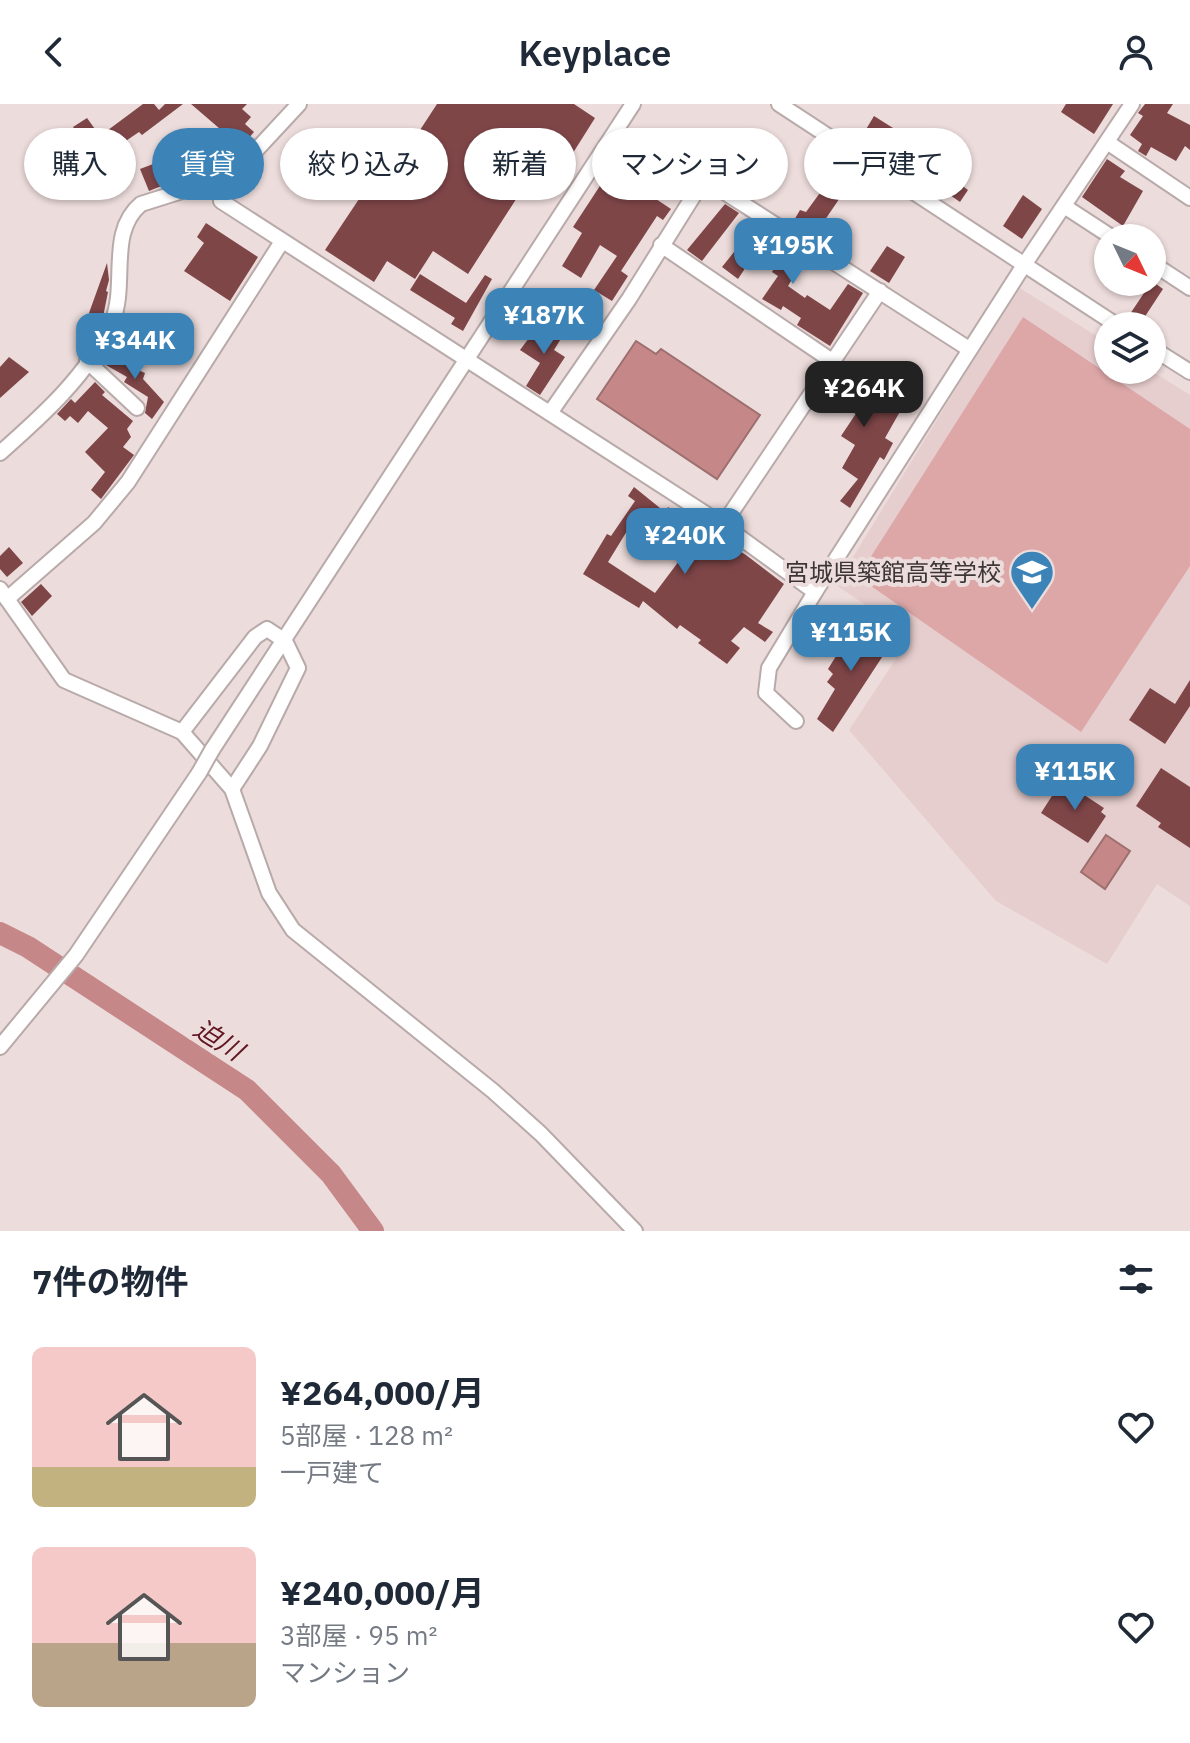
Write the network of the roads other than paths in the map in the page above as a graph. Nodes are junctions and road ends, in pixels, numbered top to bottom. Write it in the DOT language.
graph roads {
  1 [pos="299,104"];
  2 [pos="633,104"];
  3 [pos="779,104"];
  4 [pos="1132,104"];
  5 [pos="264,142"];
  6 [pos="1107,142"];
  7 [pos="1190,198"];
  8 [pos="154,200"];
  9 [pos="221,200"];
  10 [pos="1064,206"];
  11 [pos="1094,226"];
  12 [pos="281,243"];
  13 [pos="661,245"];
  14 [pos="1024,265"];
  15 [pos="1166,272"];
  16 [pos="1190,288"];
  17 [pos="880,291"];
  18 [pos="1096,312"];
  19 [pos="969,349"];
  20 [pos="1166,357"];
  21 [pos="469,359"];
  22 [pos="87,361"];
  23 [pos="832,361"];
  24 [pos="1190,372"];
  25 [pos="137,408"];
  26 [pos="550,413"];
  27 [pos="0,453"];
  28 [pos="723,525"];
  29 [pos="815,592"];
  30 [pos="4,594"];
  31 [pos="285,641"];
  32 [pos="796,721"];
  33 [pos="182,732"];
  34 [pos="232,789"];
  35 [pos="0,1047"];
  36 [pos="635,1231"];
  1 -- 5 [label="street"];
  2 -- 21 [label="street"];
  3 -- 14 [label="street"];
  4 -- 6 [label="street"];
  6 -- 7 [label="street"];
  6 -- 10 [label="street"];
  8 -- 22 [label="street"];
  9 -- 12 [label="street"];
  10 -- 11 [label="street"];
  10 -- 14 [label="street"];
  12 -- 21 [label="street"];
  12 -- 30 [label="street"];
  13 -- 17 [label="street"];
  13 -- 23 [label="street"];
  13 -- 26 [label="street"];
  14 -- 18 [label="street"];
  14 -- 19 [label="street"];
  15 -- 16 [label="street"];
  17 -- 19 [label="street"];
  17 -- 23 [label="street"];
  19 -- 29 [label="street"];
  20 -- 24 [label="street"];
  21 -- 26 [label="street"];
  21 -- 31 [label="street"];
  22 -- 25 [label="street"];
  22 -- 27 [label="street"];
  23 -- 28 [label="street"];
  26 -- 28 [label="street"];
  28 -- 29 [label="street"];
  29 -- 32 [label="street"];
  30 -- 33 [label="street"];
  31 -- 33 [label="street"];
  31 -- 34 [label="street"];
  31 -- 35 [label="street, bridge"];
  33 -- 34 [label="street"];
  34 -- 36 [label="street"];
}
